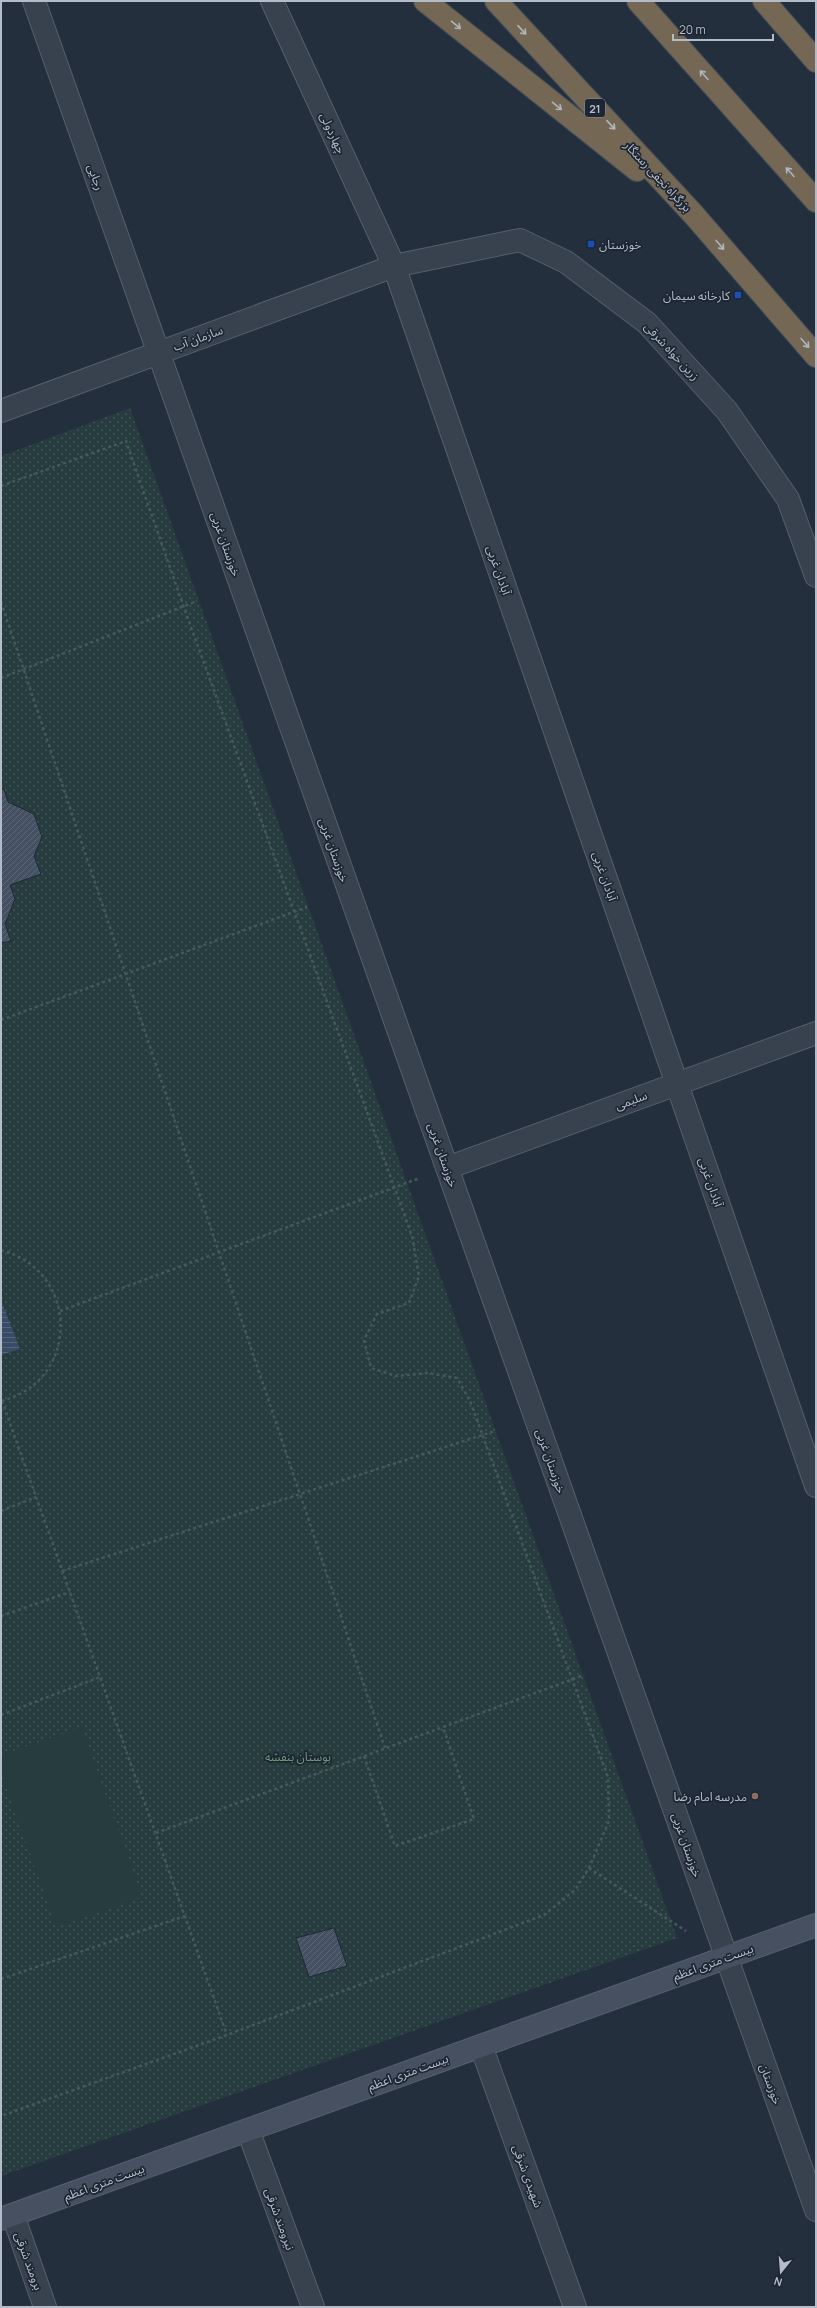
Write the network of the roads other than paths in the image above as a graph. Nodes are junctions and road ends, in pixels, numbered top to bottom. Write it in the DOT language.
graph roads {
  1 [pos="34,1"];
  2 [pos="272,1"];
  3 [pos="425,1"];
  4 [pos="496,1"];
  5 [pos="638,1"];
  6 [pos="764,1"];
  7 [pos="816,61"];
  8 [pos="816,201"];
  9 [pos="694,215"];
  10 [pos="394,266"];
  11 [pos="159,353"];
  12 [pos="816,356"];
  13 [pos="1,411"];
  14 [pos="816,576"];
  15 [pos="816,1033"];
  16 [pos="676,1083"];
  17 [pos="447,1168"];
  18 [pos="816,1486"];
  19 [pos="816,1925"];
  20 [pos="726,1958"];
  21 [pos="481,2046"];
  22 [pos="248,2130"];
  23 [pos="816,2210"];
  24 [pos="7,2217"];
  25 [pos="45,2307"];
  26 [pos="312,2307"];
  27 [pos="575,2307"];
  1 -- 11 [label="street, رجایی"];
  2 -- 10 [label="street, چهاردولی"];
  3 -- 9 [label="highway, one-way"];
  4 -- 9 [label="highway, بزرگراه نجفی رستگار / 21, one-way"];
  8 -- 5 [label="highway, one-way"];
  6 -- 7 [label="highway"];
  9 -- 12 [label="highway, بزرگراه نجفی رستگار / 21, one-way"];
  10 -- 11 [label="street, سازمان آب"];
  10 -- 14 [label="street, زرین خواه شرقی"];
  10 -- 16 [label="street, آبادان غربی"];
  11 -- 13 [label="street, سازمان آب"];
  11 -- 17 [label="street, خوزستان غربی"];
  15 -- 16 [label="street, سلیمی"];
  16 -- 17 [label="street, سلیمی"];
  16 -- 18 [label="street, آبادان غربی"];
  17 -- 20 [label="street, خوزستان غربی"];
  19 -- 20 [label="main road, بیست متری اعظم"];
  20 -- 21 [label="main road, بیست متری اعظم"];
  20 -- 23 [label="street, خوزستان"];
  21 -- 22 [label="main road, بیست متری اعظم"];
  21 -- 27 [label="street, شهیدی شرقی"];
  22 -- 24 [label="main road, بیست متری اعظم"];
  22 -- 26 [label="street, نیرومند شرقی"];
  24 -- 25 [label="street, برومند شرقی"];
}
